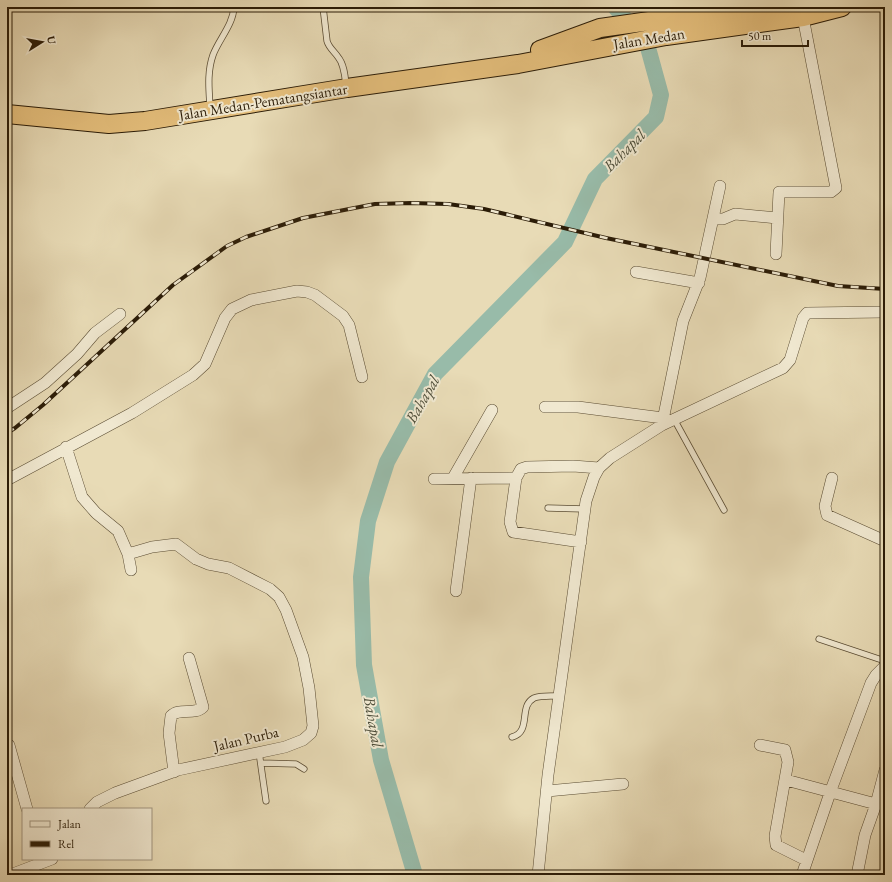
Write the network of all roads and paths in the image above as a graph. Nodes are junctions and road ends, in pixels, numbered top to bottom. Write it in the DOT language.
graph roads {
  1 [pos="234,7"];
  2 [pos="323,7"];
  3 [pos="842,7"];
  4 [pos="763,11"];
  5 [pos="803,17"];
  6 [pos="782,20"];
  7 [pos="664,28"];
  8 [pos="518,64"];
  9 [pos="347,88"];
  10 [pos="210,110"];
  11 [pos="7,114"];
  12 [pos="720,186"];
  13 [pos="777,218"];
  14 [pos="713,219"];
  15 [pos="776,254"];
  16 [pos="636,272"];
  17 [pos="699,283"];
  18 [pos="885,312"];
  19 [pos="120,314"];
  20 [pos="362,377"];
  21 [pos="545,407"];
  22 [pos="7,408"];
  23 [pos="492,410"];
  24 [pos="674,419"];
  25 [pos="662,422"];
  26 [pos="66,448"];
  27 [pos="599,468"];
  28 [pos="434,478"];
  29 [pos="453,478"];
  30 [pos="470,478"];
  31 [pos="516,478"];
  32 [pos="832,478"];
  33 [pos="7,480"];
  34 [pos="548,508"];
  35 [pos="585,508"];
  36 [pos="724,510"];
  37 [pos="885,541"];
  38 [pos="581,542"];
  39 [pos="128,554"];
  40 [pos="131,570"];
  41 [pos="456,591"];
  42 [pos="819,639"];
  43 [pos="189,658"];
  44 [pos="885,661"];
  45 [pos="885,666"];
  46 [pos="560,696"];
  47 [pos="512,737"];
  48 [pos="760,744"];
  49 [pos="9,745"];
  50 [pos="260,758"];
  51 [pos="304,769"];
  52 [pos="885,770"];
  53 [pos="174,772"];
  54 [pos="786,780"];
  55 [pos="623,784"];
  56 [pos="831,790"];
  57 [pos="547,791"];
  58 [pos="266,801"];
  59 [pos="876,804"];
  60 [pos="27,808"];
  61 [pos="91,808"];
  62 [pos="45,860"];
  63 [pos="806,860"];
  64 [pos="10,875"];
  65 [pos="538,875"];
  66 [pos="802,875"];
  67 [pos="857,875"];
  1 -- 10 [label="lane"];
  2 -- 9 [label="lane"];
  3 -- 5 [label="highway"];
  4 -- 6 [label="highway"];
  4 -- 7 [label="highway"];
  5 -- 6 [label="highway"];
  5 -- 13 [label="street"];
  6 -- 7 [label="highway, Jalan Medan"];
  7 -- 8 [label="highway, Jalan Medan"];
  7 -- 8 [label="highway"];
  8 -- 9 [label="highway, Jalan Medan-Pematangsiantar"];
  9 -- 10 [label="highway, Jalan Medan-Pematangsiantar"];
  10 -- 11 [label="highway, Jalan Medan-Pematangsiantar"];
  12 -- 14 [label="street"];
  13 -- 14 [label="street"];
  13 -- 15 [label="street"];
  14 -- 17 [label="street"];
  16 -- 17 [label="street"];
  17 -- 25 [label="street"];
  18 -- 24 [label="street"];
  19 -- 22 [label="street"];
  20 -- 26 [label="street"];
  21 -- 25 [label="street"];
  23 -- 29 [label="street"];
  24 -- 25 [label="street"];
  24 -- 36 [label="lane"];
  25 -- 27 [label="street"];
  26 -- 33 [label="street"];
  26 -- 39 [label="street"];
  27 -- 31 [label="street"];
  27 -- 35 [label="street"];
  28 -- 29 [label="street"];
  29 -- 30 [label="street"];
  30 -- 31 [label="street"];
  30 -- 41 [label="street"];
  31 -- 38 [label="street"];
  32 -- 37 [label="street"];
  34 -- 35 [label="lane"];
  35 -- 38 [label="street"];
  38 -- 46 [label="street"];
  39 -- 40 [label="street"];
  39 -- 50 [label="street, Jalan Purba"];
  42 -- 44 [label="lane"];
  43 -- 53 [label="street"];
  45 -- 56 [label="street"];
  46 -- 47 [label="lane"];
  46 -- 57 [label="street"];
  48 -- 54 [label="street"];
  49 -- 60 [label="street"];
  50 -- 51 [label="lane"];
  50 -- 53 [label="street, Jalan Purba"];
  50 -- 58 [label="lane"];
  52 -- 59 [label="street"];
  53 -- 61 [label="street, Jalan Purba"];
  54 -- 56 [label="street"];
  54 -- 63 [label="street"];
  55 -- 57 [label="street"];
  56 -- 59 [label="street"];
  56 -- 63 [label="street"];
  57 -- 65 [label="street"];
  59 -- 67 [label="street"];
  62 -- 64 [label="street"];
  63 -- 66 [label="street"];
}
